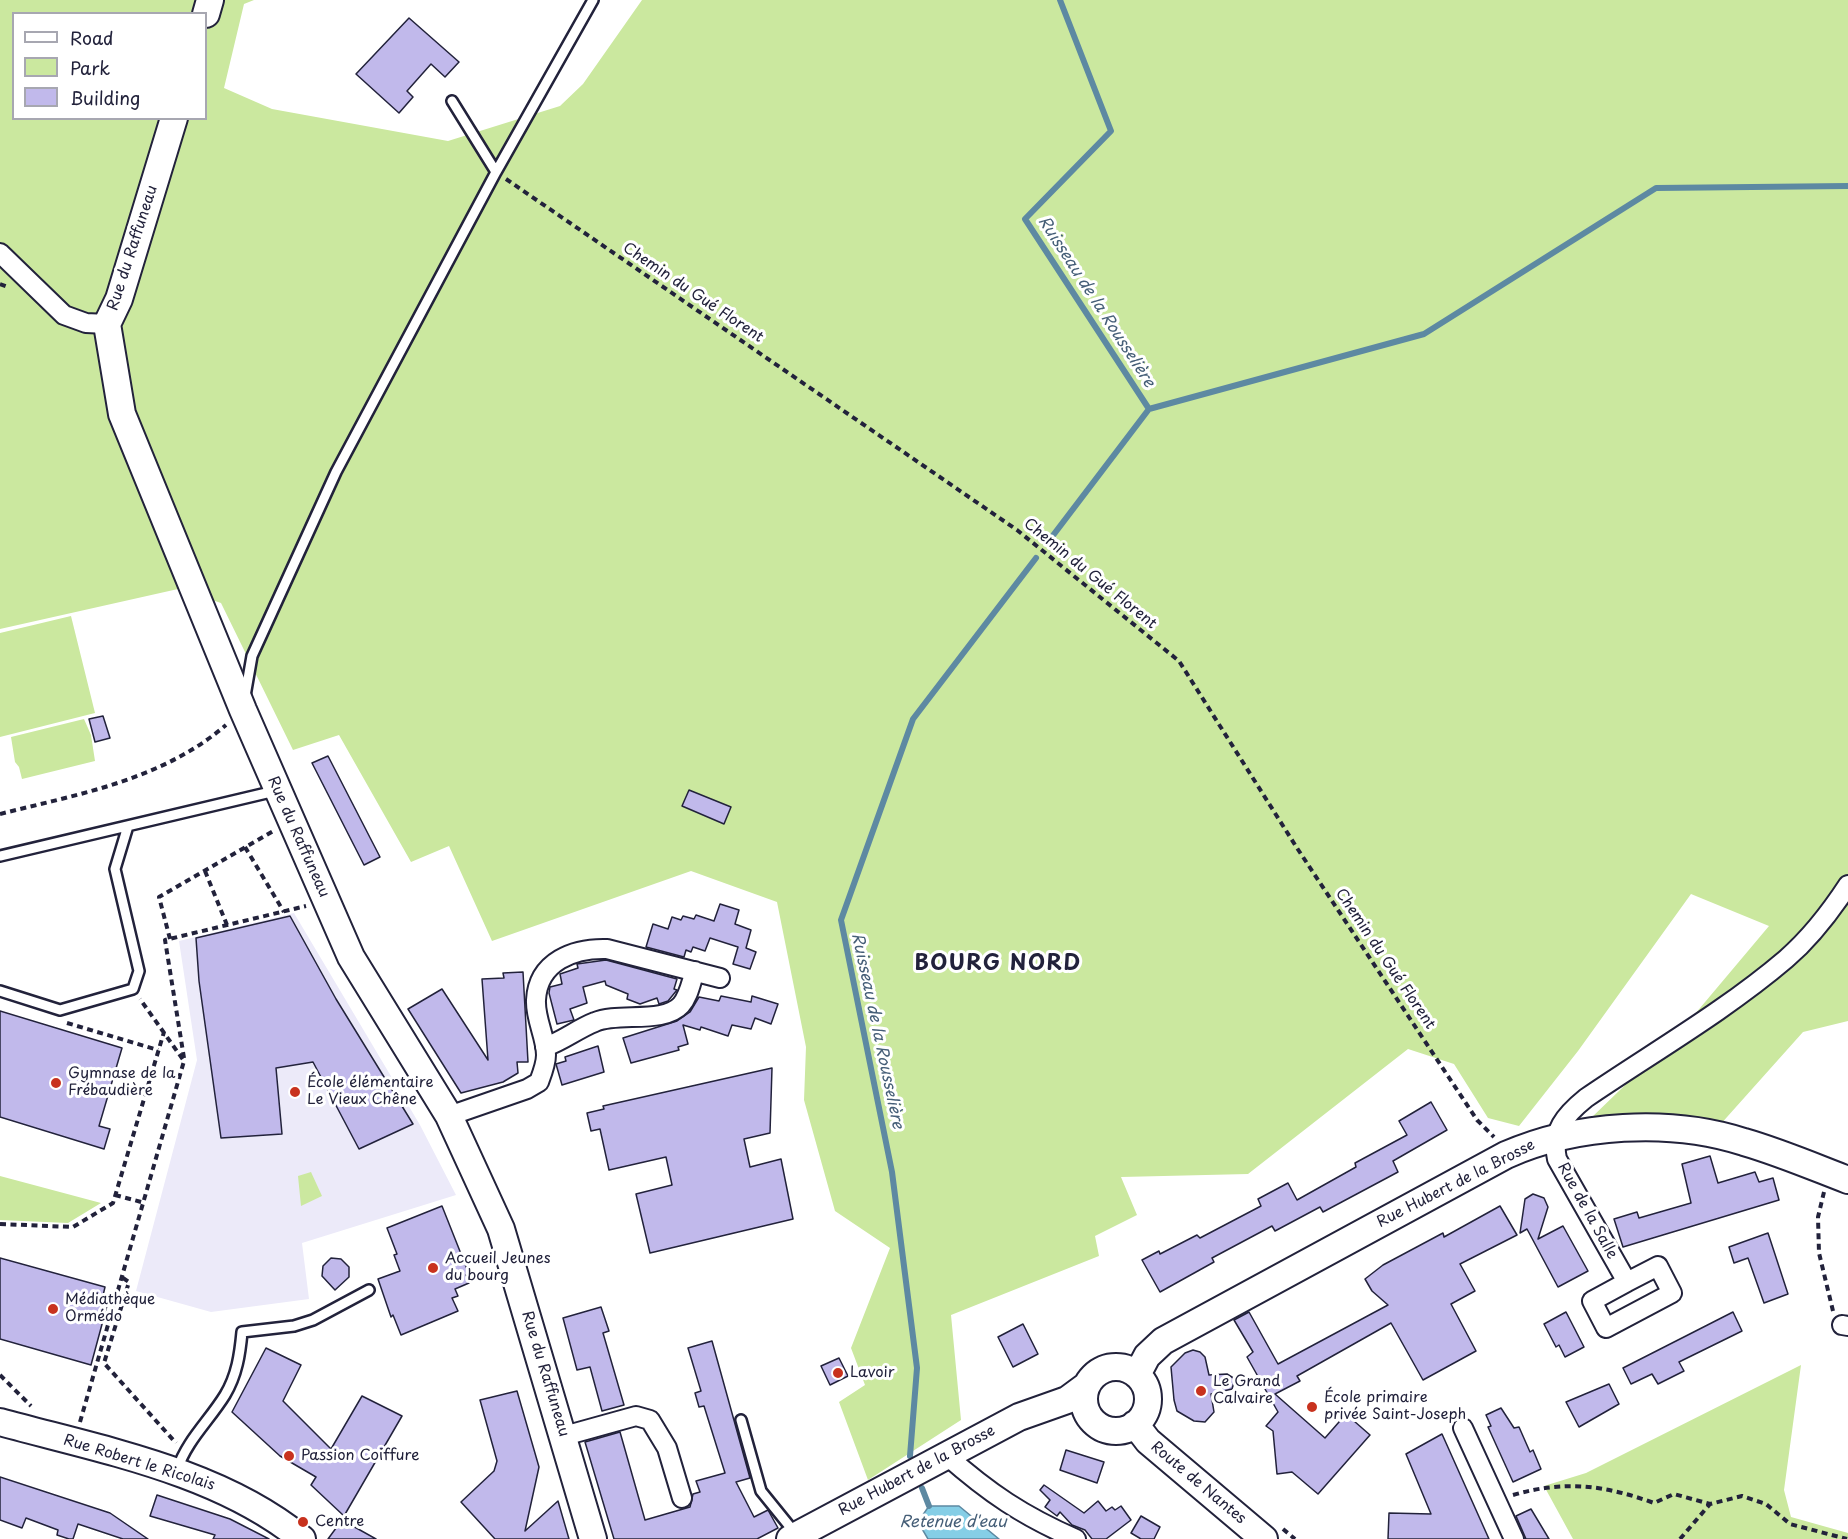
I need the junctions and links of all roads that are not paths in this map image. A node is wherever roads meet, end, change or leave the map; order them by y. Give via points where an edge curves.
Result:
1 (593, 0) edge
2 (452, 101) dead end
3 (173, 120) edge
4 (496, 172) junction
5 (0, 253) edge
6 (107, 324) junction
7 (243, 710) junction
8 (278, 790) junction
9 (128, 826) junction
10 (0, 856) edge
11 (1848, 885) edge
12 (696, 971) junction
13 (720, 978) dead end
14 (0, 991) edge
15 (545, 1047) junction
16 (448, 1116) junction
17 (1556, 1138) junction
18 (1848, 1180) edge
19 (1627, 1282) dead end
20 (369, 1290) dead end
21 (1137, 1375) junction
22 (1086, 1386) junction
23 (1046, 1409) junction
24 (1089, 1416) junction
25 (741, 1420) dead end
26 (0, 1422) edge
27 (1135, 1424) junction
28 (1463, 1428) dead end
29 (564, 1436) junction
30 (938, 1460) junction
31 (179, 1463) junction
32 (682, 1497) dead end
33 (793, 1537) edge
34 (302, 1539) edge
35 (593, 1539) edge
36 (1076, 1539) edge
37 (1264, 1539) edge
38 (1514, 1539) edge

1 - 4 lane
2 - 4 lane
3 - 6 street, Rue du Raffuneau via 119,299
4 - 7 lane via 324,496 252,656
5 - 6 street via 64,315 86,323
6 - 7 street, Rue du Raffuneau via 122,414
7 - 8 street, Rue du Raffuneau
8 - 9 lane
8 - 16 street, Rue du Raffuneau via 351,957
9 - 10 lane
9 - 14 lane via 115,869 139,971 133,989 60,1010
11 - 17 street via 1787,958 1586,1098 1566,1115
12 - 13 street
12 - 15 street via 679,1008 662,1014 596,1021
12 - 15 street via 607,949 590,948 558,958 540,983 536,999
15 - 16 street via 539,1082
16 - 29 street, Rue du Raffuneau via 501,1230
17 - 18 street, Rue Hubert de la Brosse via 1618,1129 1709,1133 1743,1141
17 - 19 street, Rue de la Salle via 1557,1159
17 - 21 street, Rue Hubert de la Brosse via 1506,1155 1162,1341 1147,1356
20 - 31 lane via 313,1320 242,1332 240,1360 225,1394
21 - 22 street via 1115,1366 1093,1376
21 - 27 street via 1148,1394 1147,1406
22 - 23 street, Rue Hubert de la Brosse via 1067,1401
22 - 24 street
23 - 24 street, Rue Hubert de la Brosse
23 - 30 street, Rue Hubert de la Brosse via 1019,1417
24 - 27 street via 1105,1429 1126,1429
25 - 33 lane via 761,1491
26 - 31 street, Rue Robert le Ricolais via 74,1443
27 - 37 street, Route de Nantes via 1148,1441
28 - 38 street
29 - 32 street via 636,1416 650,1420 667,1448
29 - 35 street, Rue du Raffuneau
30 - 33 street, Rue Hubert de la Brosse
30 - 36 street via 1008,1506
31 - 34 street, Rue Robert le Ricolais via 266,1513

